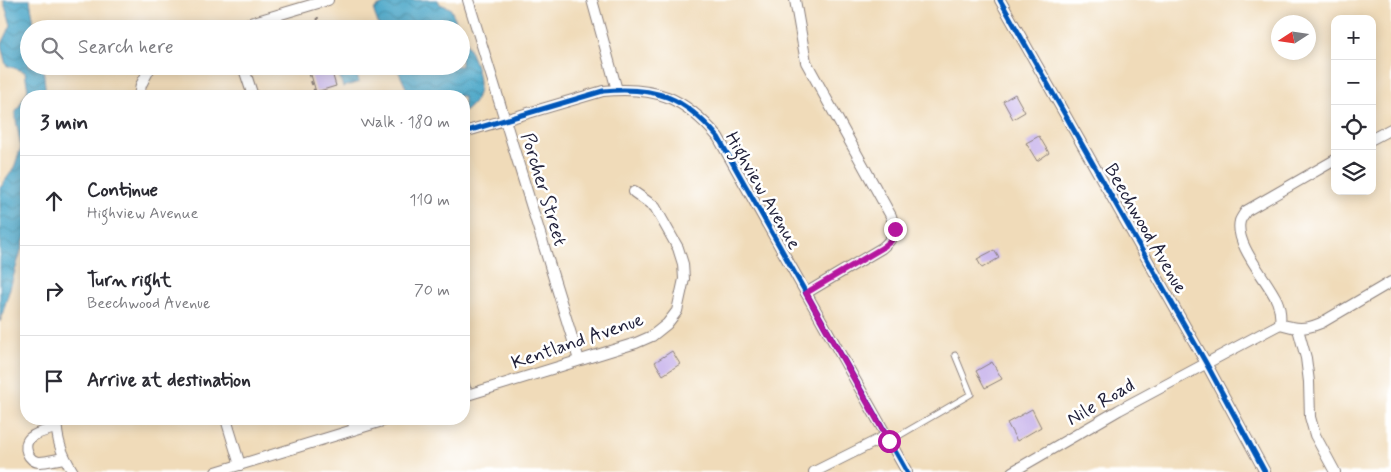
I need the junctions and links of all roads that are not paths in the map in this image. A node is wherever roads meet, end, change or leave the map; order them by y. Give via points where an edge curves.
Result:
1 (328, 0) edge
2 (468, 0) edge
3 (592, 0) edge
4 (795, 0) edge
5 (1000, 0) edge
6 (261, 20) edge
7 (147, 75) edge
8 (246, 75) edge
9 (140, 90) edge
10 (250, 90) edge
11 (618, 90) junction
12 (506, 119) junction
13 (1391, 129) edge
14 (470, 130) edge
15 (1376, 137) edge
16 (1331, 162) edge
17 (634, 192) dead end
18 (1391, 282) edge
19 (806, 293) junction
20 (1280, 324) junction
21 (1298, 329) junction
22 (956, 355) dead end
23 (579, 360) junction
24 (1206, 363) junction
25 (470, 391) edge
26 (52, 425) edge
27 (56, 425) edge
28 (228, 425) edge
29 (354, 425) edge
30 (369, 425) edge
31 (355, 429) junction
32 (888, 439) junction
33 (64, 458) junction
34 (240, 465) junction
35 (73, 472) edge
36 (216, 472) edge
37 (814, 472) edge
38 (907, 472) edge
39 (1012, 472) edge
40 (1265, 472) edge
41 (1335, 472) edge

1 - 6 street
2 - 12 street, Porcher Street
3 - 11 street
4 - 19 street via 806,62 891,216 895,229 891,241 882,248
5 - 24 street, Beechwood Avenue
7 - 9 street
8 - 10 street
11 - 12 street, Highview Avenue via 603,91
11 - 19 street, Highview Avenue via 653,92 687,107 702,118 718,137
12 - 14 street, Highview Avenue
12 - 23 street, Porcher Street
13 - 15 street
16 - 20 street via 1246,211 1241,220 1241,236 1277,301
17 - 23 street, Kentland Avenue via 655,207 678,248 684,279 677,310 652,336
18 - 21 street via 1321,323
19 - 32 street, Highview Avenue
20 - 21 street
20 - 24 street, Nile Road
21 - 41 street via 1306,358 1310,417 1315,435
22 - 32 lane via 971,394
23 - 25 street, Kentland Avenue
24 - 39 street, Nile Road
24 - 40 street, Beechwood Avenue
26 - 33 street via 28,440 28,456 41,462
27 - 33 street
28 - 34 street
29 - 31 street
30 - 31 street
31 - 34 street
32 - 37 street
32 - 38 street, Highview Avenue
33 - 35 street
34 - 36 street

